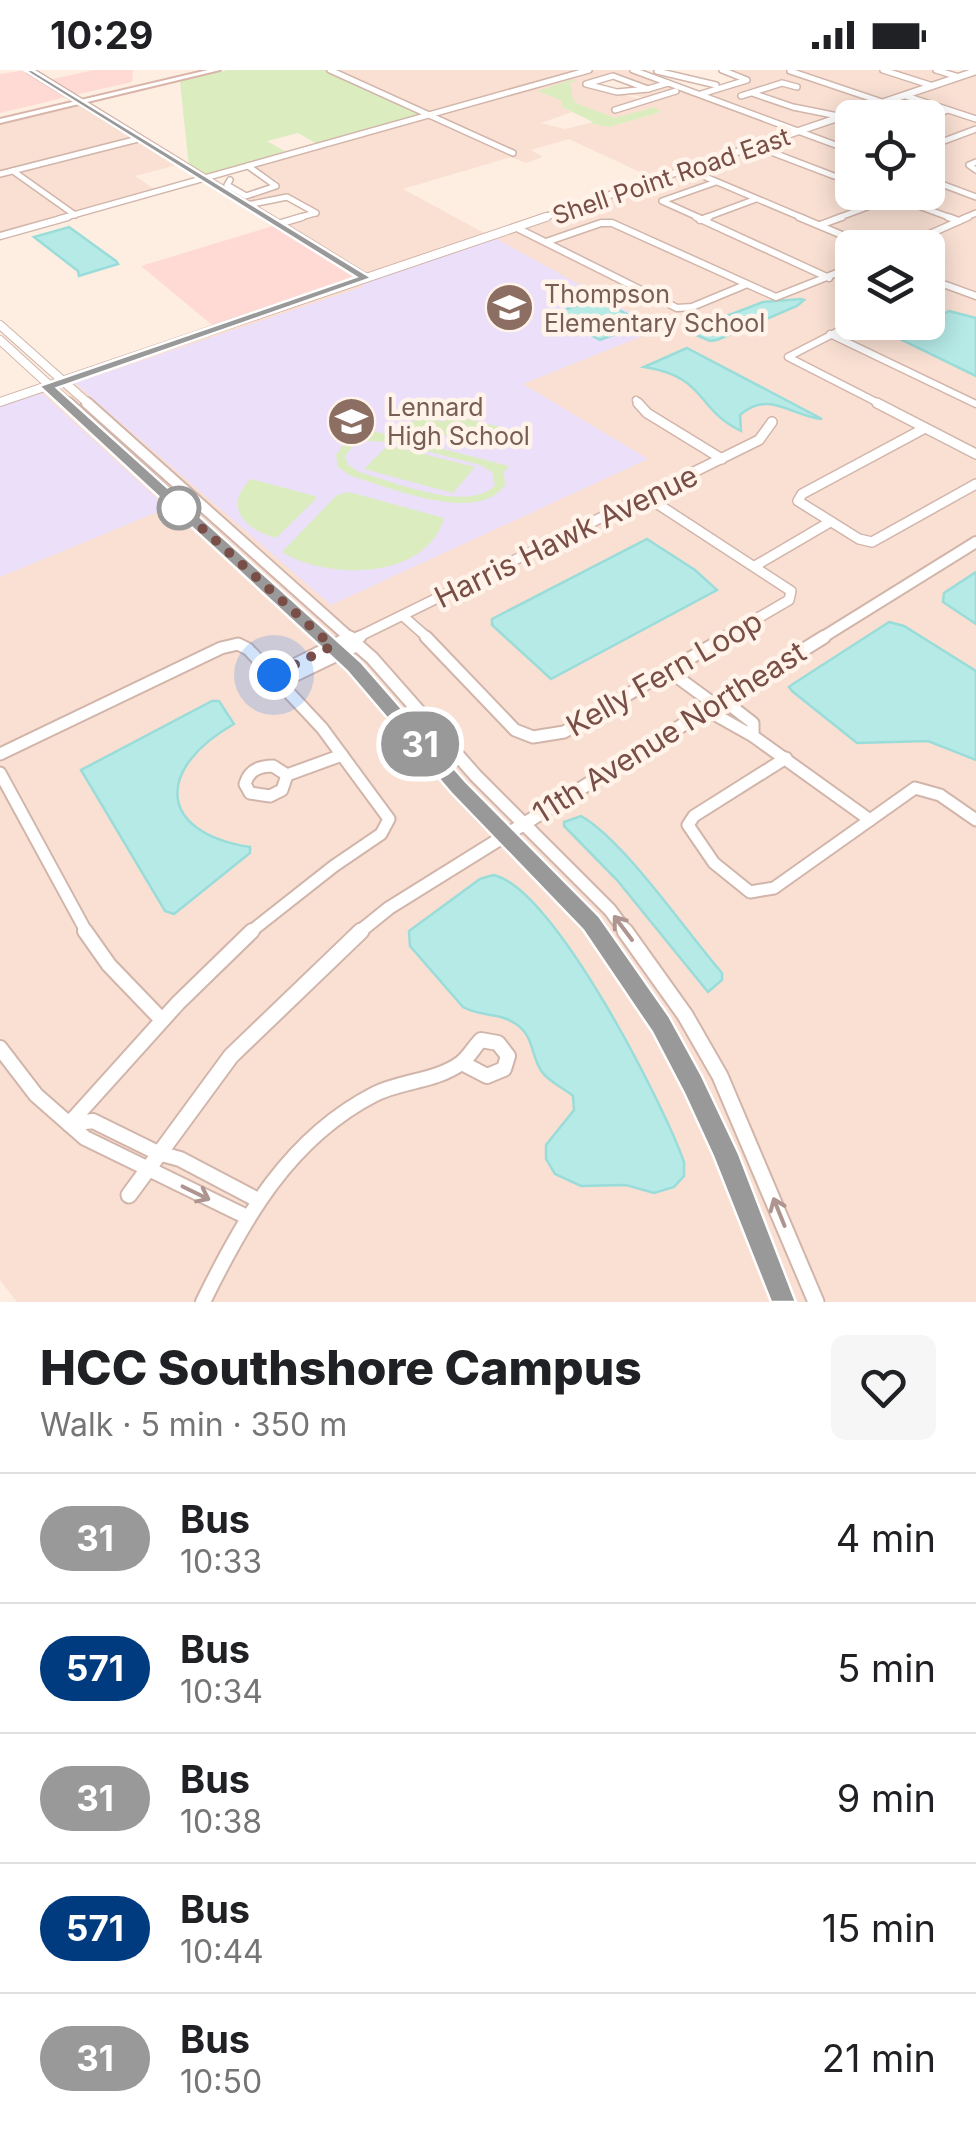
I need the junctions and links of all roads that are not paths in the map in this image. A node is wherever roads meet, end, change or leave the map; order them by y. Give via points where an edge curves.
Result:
1 (29, 70) edge
2 (196, 70) edge
3 (216, 70) edge
4 (330, 70) edge
5 (588, 70) edge
6 (633, 70) edge
7 (659, 70) edge
8 (722, 70) edge
9 (883, 70) edge
10 (936, 70) edge
11 (790, 71) edge
12 (976, 72) edge
13 (646, 74) junction
14 (959, 77) junction
15 (668, 83) junction
16 (716, 84) dead end
17 (933, 86) junction
18 (797, 87) dead end
19 (650, 89) junction
20 (676, 91) dead end
21 (752, 93) junction
22 (629, 94) junction
23 (700, 94) junction
24 (741, 96) dead end
25 (906, 96) junction
26 (646, 100) junction
27 (876, 100) edge
28 (894, 100) edge
29 (75, 101) junction
30 (615, 110) dead end
31 (949, 110) junction
32 (945, 111) edge
33 (835, 114) edge
34 (430, 115) junction
35 (0, 118) edge
36 (976, 119) edge
37 (835, 120) edge
38 (976, 129) edge
39 (801, 132) junction
40 (138, 139) junction
41 (945, 141) edge
42 (835, 145) edge
43 (758, 146) junction
44 (512, 153) dead end
45 (976, 162) edge
46 (248, 166) junction
47 (13, 170) junction
48 (688, 170) junction
49 (976, 170) edge
50 (0, 174) edge
51 (835, 176) edge
52 (204, 179) junction
53 (716, 182) junction
54 (225, 185) junction
55 (945, 186) edge
56 (976, 198) edge
57 (757, 199) junction
58 (247, 205) junction
59 (275, 214) dead end
60 (976, 214) edge
61 (75, 215) junction
62 (700, 220) junction
63 (288, 221) junction
64 (960, 221) junction
65 (278, 224) junction
66 (820, 225) junction
67 (519, 228) junction
68 (939, 230) edge
69 (835, 232) edge
70 (0, 236) edge
71 (546, 242) junction
72 (835, 275) edge
73 (366, 278) junction
74 (829, 278) junction
75 (745, 285) junction
76 (945, 285) edge
77 (976, 296) edge
78 (0, 325) edge
79 (835, 332) edge
80 (830, 334) junction
81 (0, 340) edge
82 (61, 382) junction
83 (47, 386) junction
84 (636, 400) dead end
85 (0, 402) edge
86 (976, 404) edge
87 (772, 422) dead end
88 (925, 428) junction
89 (976, 454) edge
90 (722, 459) junction
91 (976, 484) edge
92 (648, 497) junction
93 (830, 522) junction
94 (976, 542) edge
95 (755, 566) junction
96 (404, 616) junction
97 (354, 641) junction
98 (337, 650) junction
99 (669, 671) junction
100 (278, 678) junction
101 (714, 704) junction
102 (753, 736) junction
103 (0, 754) edge
104 (342, 755) junction
105 (786, 758) junction
106 (0, 773) edge
107 (287, 775) dead end
108 (870, 820) junction
109 (976, 820) edge
110 (523, 822) junction
111 (506, 833) junction
112 (160, 1018) junction
113 (0, 1048) edge
114 (462, 1063) dead end
115 (69, 1124) junction
116 (158, 1153) junction
117 (147, 1169) junction
118 (129, 1195) dead end
119 (256, 1198) junction
120 (245, 1216) junction
121 (203, 1302) edge
122 (782, 1302) edge
123 (816, 1302) edge

1 - 29 street
2 - 29 main road
3 - 29 main road
4 - 34 street
5 - 34 street
6 - 13 street
7 - 13 street
7 - 16 street
8 - 23 street via 747,80
9 - 17 street
10 - 14 street
11 - 27 street
12 - 14 street, Shell Point Road East
13 - 15 street
14 - 17 street, Shell Point Road East
15 - 19 street
15 - 23 street
17 - 25 street, Shell Point Road East
18 - 21 street via 782,83
19 - 22 street
19 - 22 street via 613,76 586,84
20 - 26 street
21 - 24 street
21 - 33 street
22 - 26 street
23 - 39 street
25 - 28 street, Shell Point Road East
25 - 31 street
26 - 30 street
29 - 35 main road
29 - 40 street
31 - 32 street
31 - 36 street
34 - 44 street
34 - 46 street
37 - 39 street, Shell Point Road East
38 - 41 street
39 - 42 street
39 - 43 street, Shell Point Road East
40 - 47 street
40 - 52 street
43 - 48 street, Shell Point Road East
43 - 51 street
45 - 49 street via 970,165
46 - 52 street
46 - 54 street via 276,186 246,196
47 - 50 street
47 - 61 street
48 - 53 street
48 - 67 street, Shell Point Road East
52 - 54 street
52 - 61 street
53 - 57 street
53 - 62 street via 662,201
54 - 58 street
55 - 56 street
57 - 62 street
57 - 66 street
58 - 63 street via 287,197 316,213
58 - 65 street
59 - 63 street
60 - 64 street
61 - 70 street
62 - 74 street
63 - 65 street
64 - 66 street via 894,197
64 - 68 street
65 - 73 street
66 - 69 street
67 - 71 street
67 - 73 street, Shell Point Road East
71 - 75 street via 612,223
71 - 75 street via 677,308
72 - 74 street
73 - 82 street, Shell Point Road East
74 - 75 street via 782,297
76 - 77 street
78 - 82 street
79 - 80 street
80 - 86 street
80 - 88 street via 788,357
81 - 83 street
82 - 83 street, Shell Point Road East
82 - 97 street
83 - 85 street, Shell Point Road East
83 - 98 street
84 - 90 street via 647,414
87 - 90 street, Harris Hawk Avenue via 759,440
88 - 89 street
88 - 93 street via 798,497
90 - 92 street, Harris Hawk Avenue
91 - 93 street via 880,540 859,540
92 - 95 street, Kelly Fern Loop
92 - 96 street, Harris Hawk Avenue
93 - 95 street
94 - 101 street, 11th Avenue Northeast
95 - 99 street, Kelly Fern Loop via 792,591 790,600
96 - 97 street, Harris Hawk Avenue
96 - 99 street, Kelly Fern Loop via 507,724 534,737 564,732
97 - 98 street, Harris Hawk Avenue
97 - 110 street
98 - 100 street, Harris Hawk Avenue
98 - 111 street
99 - 101 street
100 - 103 street via 248,649 230,645
100 - 104 street
101 - 102 street
101 - 102 street via 753,723
101 - 110 street, 11th Avenue Northeast
102 - 105 street
104 - 107 street
104 - 112 street via 386,812 387,826 270,913
105 - 108 street
105 - 108 street via 688,826 738,886 756,893 774,888
106 - 112 street via 94,946
108 - 109 street via 915,788 940,795
110 - 111 street, 11th Avenue Northeast
123 -> 110 street via 727,1092 685,1015 610,910
111 - 116 street, 11th Avenue Northeast via 388,908 336,951 231,1056
111 - 122 street via 591,923 660,1024 726,1154
112 - 115 street
113 - 115 street
114 - 119 street via 377,1092 346,1110 289,1158
115 - 116 street via 93,1121
115 - 117 street
116 - 117 street, 11th Avenue Northeast
116 - 119 street
117 - 118 street, 11th Avenue Northeast
117 -> 120 street
119 - 120 street
120 - 121 street

